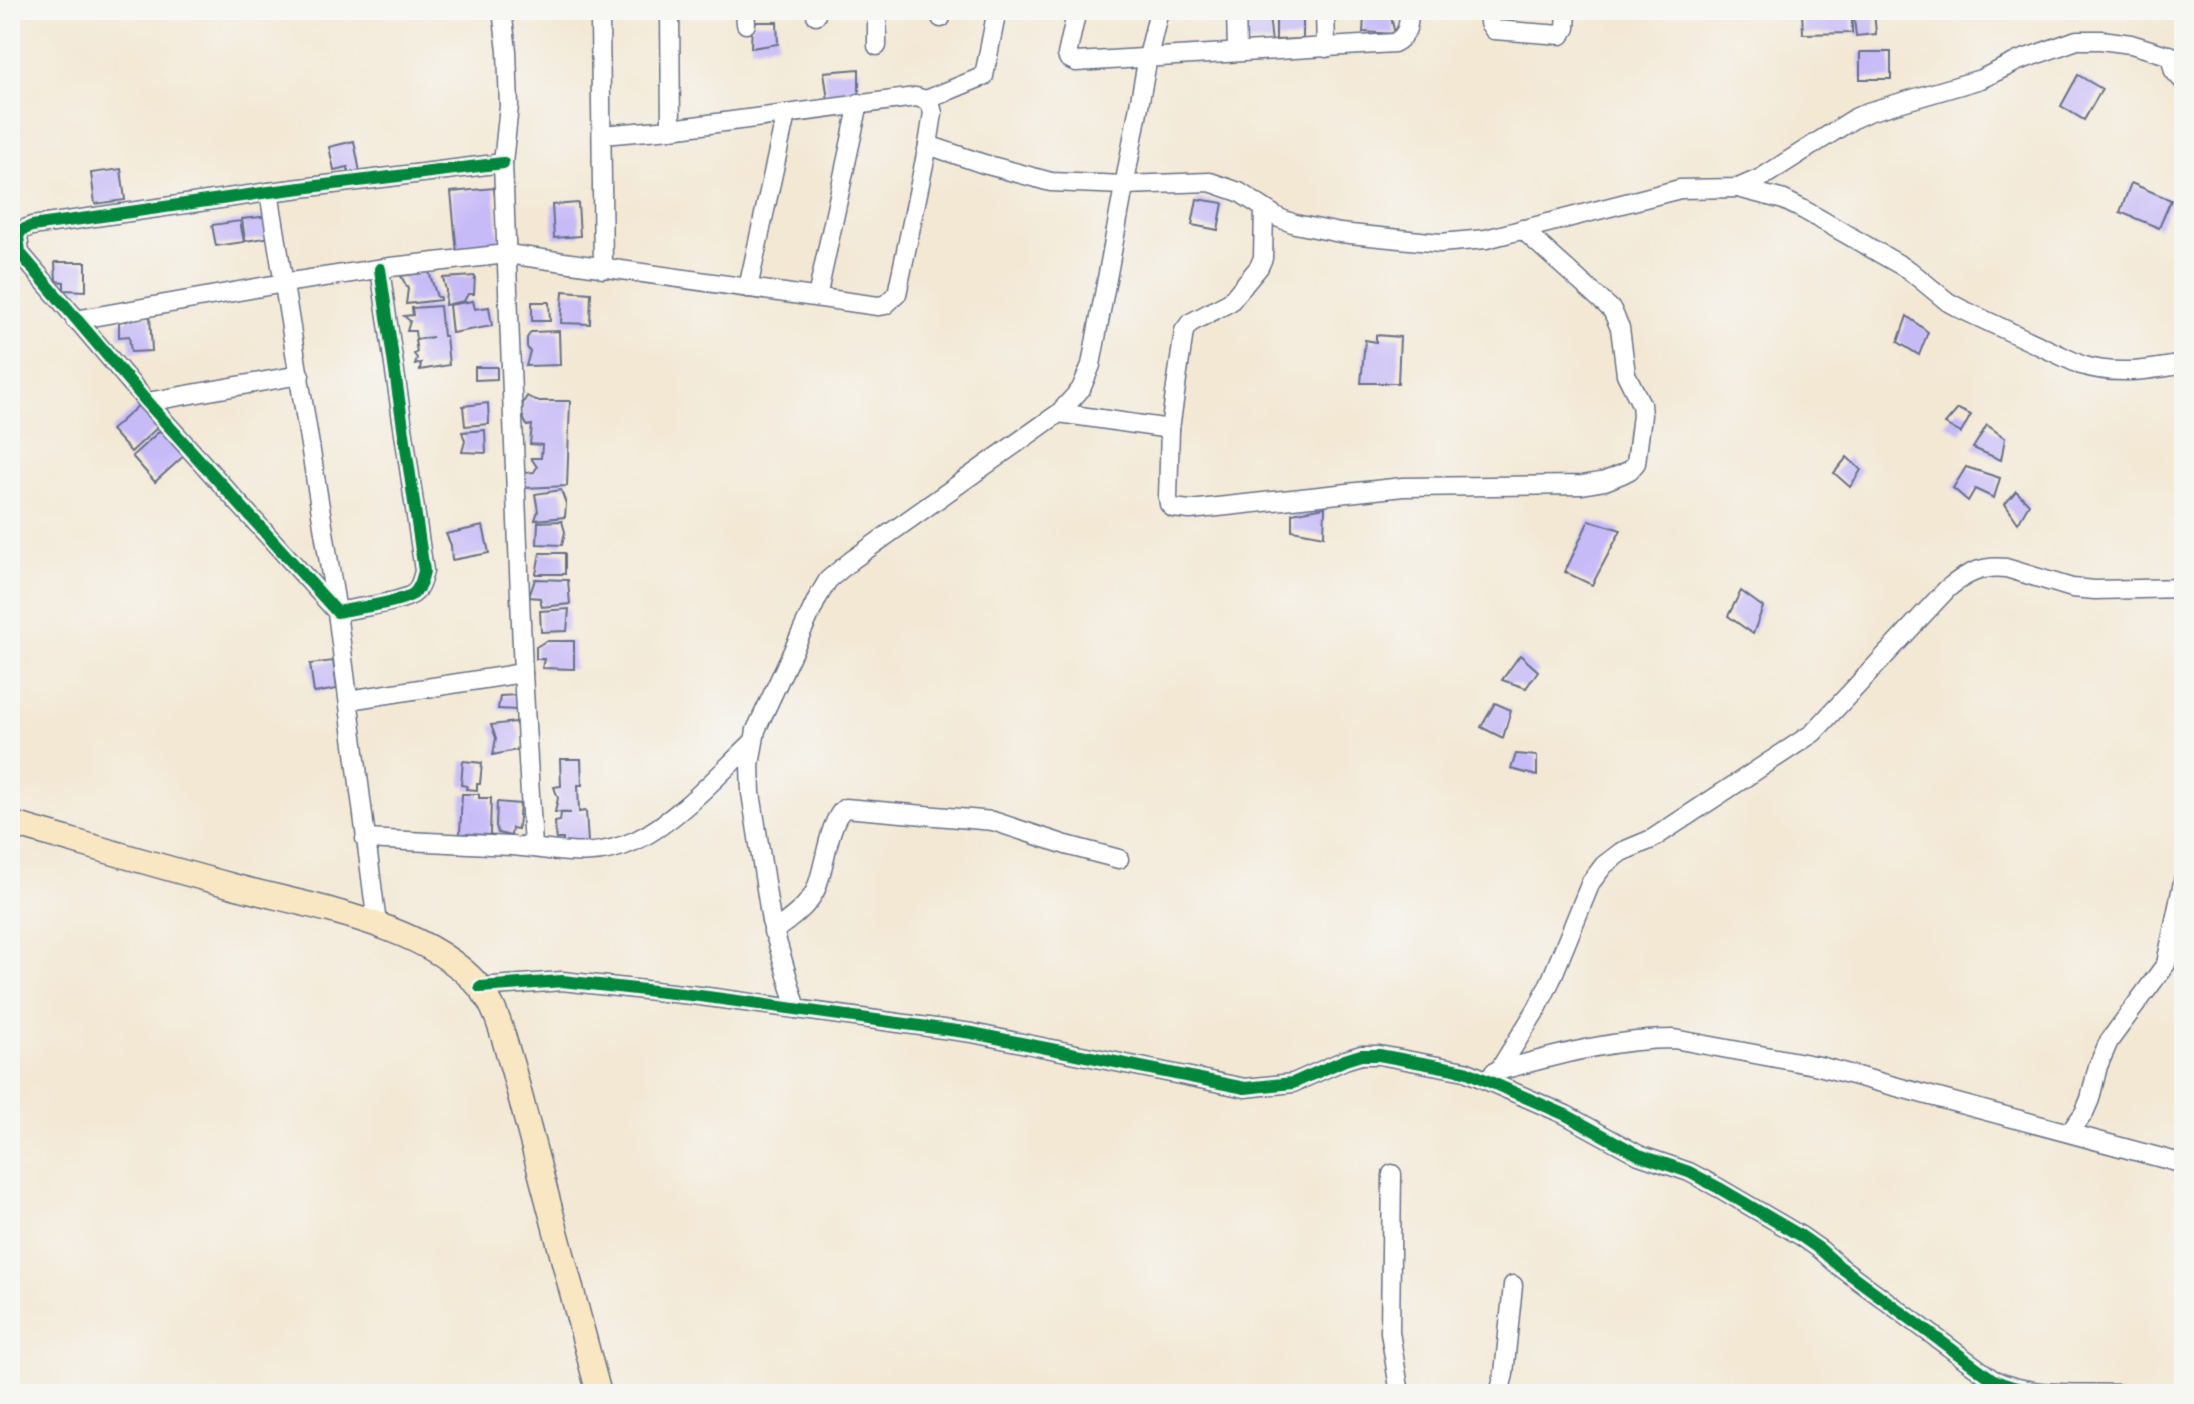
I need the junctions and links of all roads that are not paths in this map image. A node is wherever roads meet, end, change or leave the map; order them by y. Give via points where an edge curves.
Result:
1 (502, 10) edge
2 (602, 10) edge
3 (670, 10) edge
4 (877, 10) edge
5 (997, 10) edge
6 (1077, 10) edge
7 (1159, 10) edge
8 (1236, 10) edge
9 (1325, 10) edge
10 (1409, 10) edge
11 (1489, 10) edge
12 (1567, 10) edge
13 (877, 46) dead end
14 (1326, 48) junction
15 (1237, 51) junction
16 (2177, 55) edge
17 (1148, 57) junction
18 (2184, 82) edge
19 (926, 100) junction
20 (859, 103) junction
21 (786, 114) junction
22 (671, 129) junction
23 (602, 135) junction
24 (928, 145) junction
25 (503, 163) junction
26 (1125, 185) junction
27 (1738, 188) junction
28 (269, 192) junction
29 (1264, 209) junction
30 (1522, 229) junction
31 (507, 254) junction
32 (380, 269) junction
33 (603, 269) junction
34 (284, 283) junction
35 (748, 288) junction
36 (817, 297) junction
37 (75, 320) junction
38 (2184, 364) edge
39 (300, 375) junction
40 (147, 402) junction
41 (1059, 413) junction
42 (1170, 429) junction
43 (2184, 588) edge
44 (337, 612) junction
45 (523, 673) junction
46 (349, 700) junction
47 (753, 742) junction
48 (10, 823) edge
49 (365, 839) junction
50 (533, 847) junction
51 (1119, 859) dead end
52 (2184, 877) edge
53 (377, 924) junction
54 (773, 932) junction
55 (480, 987) junction
56 (797, 1009) junction
57 (1499, 1070) junction
58 (1478, 1076) junction
59 (2070, 1132) junction
60 (2184, 1164) edge
61 (1392, 1174) dead end
62 (1513, 1285) dead end
63 (599, 1394) edge
64 (1400, 1394) edge
65 (1499, 1394) edge
66 (2120, 1394) edge

1 - 25 street via 509,106
2 - 23 street
3 - 22 street
4 - 13 street
5 - 19 street via 984,76
6 - 17 street via 1067,55 1071,60
7 - 17 street
8 - 15 street
9 - 14 street
10 - 14 street via 1408,27 1397,42
11 - 12 street via 1494,30 1561,35
14 - 15 street
15 - 17 street
16 - 18 street via 2174,71
16 - 27 street via 2131,44 2077,40 1981,79 1868,112
17 - 26 street
19 - 20 street
19 - 24 street via 933,113
20 - 21 street
20 - 36 street
21 - 22 street
21 - 35 street
22 - 23 street
23 - 33 street
24 - 26 street via 1051,182
24 - 36 street via 897,294 878,306
25 - 28 street
25 - 31 street
26 - 29 street via 1210,182 1239,192
26 - 41 street via 1091,365 1081,389
27 - 30 street via 1680,189
27 - 38 street via 1804,210 1909,270 1948,302 2081,365 2119,372
28 - 34 street
28 - 37 street via 22,230 20,253
29 - 30 street via 1295,224 1427,242 1486,239
29 - 42 street via 1259,267 1230,302 1184,331
30 - 42 street via 1617,318 1626,374 1642,415 1639,454 1630,470 1595,484 1403,487 1183,510 1169,504
31 - 32 street
31 - 33 street
31 - 45 street
32 - 34 street
32 - 44 street via 424,571 413,593
33 - 35 street
34 - 37 street
34 - 39 street
35 - 36 street
37 - 40 street
39 - 40 street
39 - 44 street
40 - 44 street
41 - 42 street
41 - 47 street via 828,580
43 - 57 street via 2072,588 1995,567 1959,579 1813,733 1604,865 1591,882 1545,994
44 - 46 street
45 - 46 street
45 - 50 street
46 - 49 street
47 - 50 street via 669,820 636,841 568,854
47 - 54 street via 751,793
48 - 53 street
49 - 50 street
49 - 53 street
51 - 54 street via 993,821 845,808 836,818 813,894
52 - 59 street via 2166,964 2109,1041 2090,1099
53 - 55 street via 436,951
54 - 56 street
55 - 56 street via 575,981
55 - 63 street via 513,1069
56 - 58 street via 972,1033 1245,1088 1293,1083 1361,1055
57 - 58 street
57 - 59 street via 1606,1044 1674,1039 1819,1066
58 - 66 street via 1639,1155 1703,1179 1801,1236 1992,1379 2029,1391
59 - 60 street
61 - 64 street via 1390,1332
62 - 65 street

